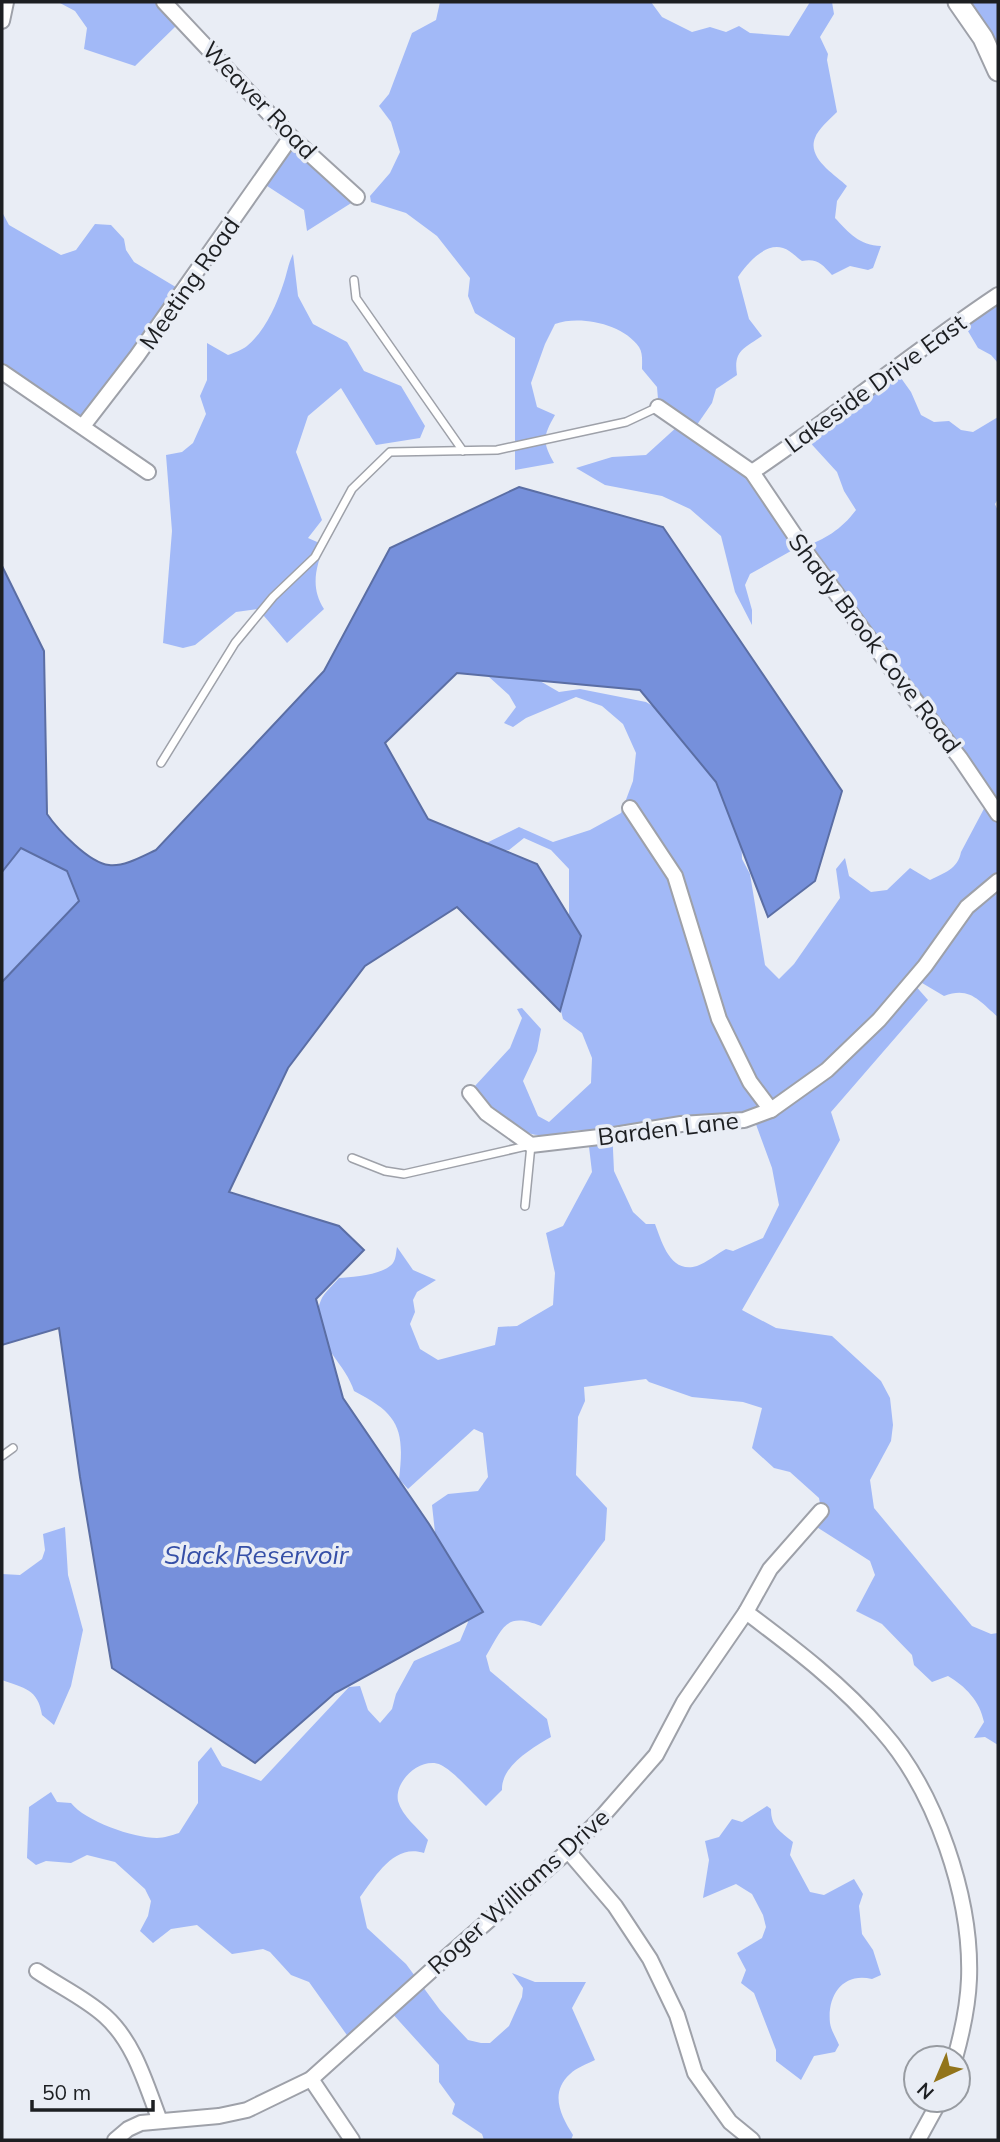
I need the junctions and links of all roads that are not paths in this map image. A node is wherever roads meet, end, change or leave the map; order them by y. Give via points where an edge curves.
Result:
1 (6, 2) edge
2 (164, 2) edge
3 (958, 2) edge
4 (2, 21) edge
5 (998, 71) edge
6 (292, 137) junction
7 (357, 197) dead end
8 (354, 280) dead end
9 (998, 295) edge
10 (2, 372) edge
11 (657, 407) joint
12 (83, 426) junction
13 (464, 451) junction
14 (149, 472) dead end
15 (752, 472) junction
16 (161, 763) dead end
17 (629, 808) dead end
18 (998, 814) edge
19 (998, 881) edge
20 (470, 1093) dead end
21 (771, 1110) junction
22 (531, 1145) junction
23 (352, 1158) dead end
24 (525, 1206) dead end
25 (13, 1448) dead end
26 (2, 1456) edge
27 (821, 1511) dead end
28 (746, 1612) junction
29 (568, 1851) junction
30 (37, 1971) dead end
31 (959, 2044) edge
32 (312, 2079) junction
33 (932, 2114) edge
34 (160, 2122) junction
35 (115, 2140) edge
36 (352, 2140) edge
37 (752, 2140) edge
38 (918, 2140) edge

1 - 4 street
2 - 6 street, Weaver Road
3 - 5 street via 983,37
6 - 7 street, Weaver Road
6 - 12 street, Meeting Road
8 - 13 lane via 356,298
9 - 15 street, Lakeside Drive East
10 - 12 street
11 - 13 lane via 613,425 497,450
11 - 15 street
12 - 14 street
13 - 16 lane via 390,452 352,489 316,557 273,597 235,643
15 - 18 street, Shady Brook Cove Road
17 - 21 street via 675,876 719,1019 750,1082
19 - 21 street, Barden Lane via 967,907 879,1020 827,1070
20 - 22 street via 486,1113
21 - 22 street, Barden Lane via 744,1120
22 - 23 lane via 404,1174
22 - 24 lane
25 - 26 lane
27 - 28 street, Roger Williams Drive via 770,1569
28 - 29 street, Roger Williams Drive via 684,1702 656,1755
28 - 31 street via 844,1691 884,1732 935,1818 954,1873 965,1926 969,1979
29 - 32 street, Roger Williams Drive
29 - 37 street via 615,1906 650,1959 677,2015 695,2073 730,2122
30 - 34 street via 103,2015 120,2032
32 - 34 street, Roger Williams Drive via 247,2110
32 - 36 street
33 - 38 street
34 - 35 street, Roger Williams Drive via 134,2125

